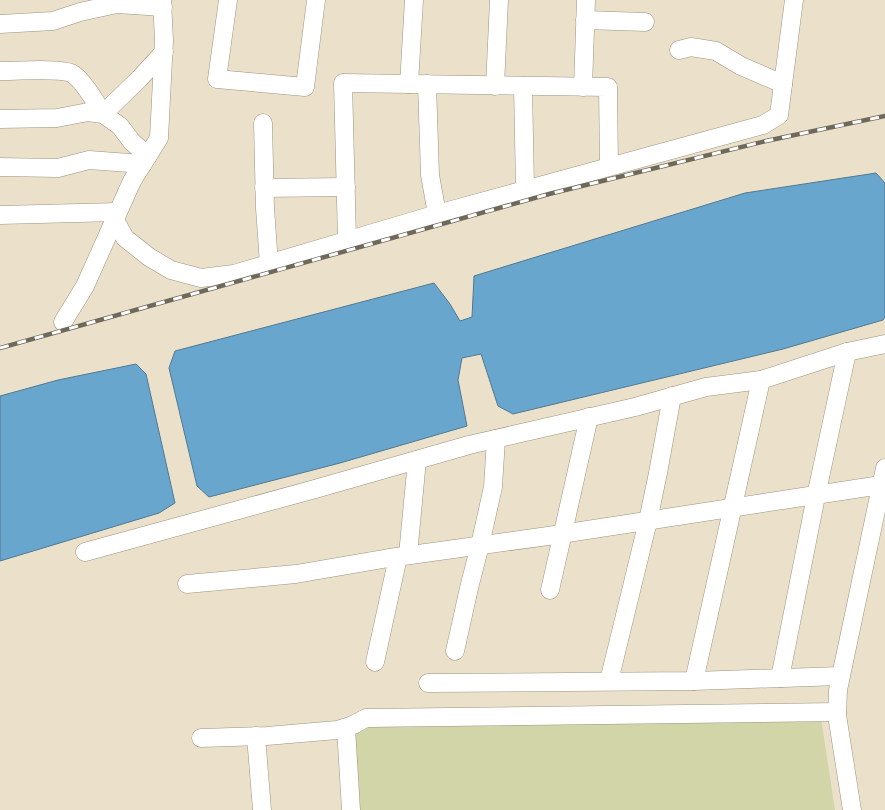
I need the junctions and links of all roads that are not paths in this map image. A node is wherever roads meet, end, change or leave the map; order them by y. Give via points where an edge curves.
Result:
1 (228, 0) edge
2 (316, 0) edge
3 (414, 0) edge
4 (499, 0) edge
5 (586, 0) edge
6 (794, 0) edge
7 (162, 3) edge
8 (76, 6) edge
9 (585, 20) junction
10 (645, 22) dead end
11 (0, 24) edge
12 (679, 50) dead end
13 (164, 52) junction
14 (0, 71) edge
15 (418, 84) junction
16 (783, 84) junction
17 (495, 86) junction
18 (523, 86) junction
19 (583, 87) junction
20 (103, 114) junction
21 (0, 119) edge
22 (263, 123) dead end
23 (146, 160) junction
24 (608, 166) junction
25 (0, 167) edge
26 (346, 187) junction
27 (264, 188) junction
28 (525, 189) junction
29 (437, 214) junction
30 (0, 215) edge
31 (116, 216) junction
32 (347, 240) junction
33 (269, 264) junction
34 (63, 322) dead end
35 (885, 344) edge
36 (847, 352) junction
37 (762, 380) junction
38 (672, 396) junction
39 (589, 417) junction
40 (496, 439) junction
41 (418, 460) junction
42 (883, 477) edge
43 (816, 496) junction
44 (733, 509) junction
45 (648, 521) junction
46 (878, 529) edge
47 (564, 534) junction
48 (480, 545) junction
49 (85, 552) dead end
50 (403, 556) junction
51 (186, 584) dead end
52 (550, 590) dead end
53 (455, 651) dead end
54 (374, 662) dead end
55 (840, 676) junction
56 (780, 678) junction
57 (694, 681) junction
58 (608, 682) junction
59 (428, 683) dead end
60 (837, 712) junction
61 (346, 728) junction
62 (256, 736) junction
63 (201, 738) dead end
64 (262, 810) edge
65 (351, 810) edge
66 (852, 810) edge

1 - 2 street via 217,79 306,87
3 - 15 street
4 - 17 street
5 - 9 street
6 - 16 street
7 - 8 street
7 - 13 street
8 - 11 street via 53,21
9 - 10 street
9 - 19 street
12 - 16 street via 691,47 716,51 741,66
13 - 20 street
13 - 23 street via 159,138
14 - 20 street via 55,70 71,73 86,87
15 - 17 street
15 - 26 street via 343,83
15 - 29 street
16 - 24 street via 779,115 763,125
17 - 18 street
18 - 19 street
18 - 28 street
19 - 24 street via 608,87
20 - 21 street via 88,112 56,118
20 - 23 street via 120,126
22 - 27 street
23 - 25 street via 89,160 58,168
23 - 31 street via 132,181
24 - 28 street
26 - 27 street
26 - 32 street
27 - 33 street
28 - 29 street
29 - 32 street
30 - 31 street
31 - 33 street via 125,238 171,270 201,278 234,274
31 - 34 street via 85,286
32 - 33 street
35 - 36 street
36 - 37 street
36 - 43 street
37 - 38 street via 706,387
37 - 44 street
38 - 39 street
38 - 45 street
39 - 40 street
39 - 47 street
40 - 41 street
40 - 48 street via 492,487
41 - 49 street
41 - 50 street
42 - 43 street
42 - 46 street
43 - 44 street
43 - 56 street
44 - 45 street
44 - 57 street
45 - 47 street
45 - 58 street
46 - 55 street
47 - 48 street
47 - 52 street
48 - 50 street
48 - 53 street
50 - 51 street via 296,574
50 - 54 street
55 - 56 street
55 - 60 street
56 - 57 street
57 - 58 street
58 - 59 street
60 - 61 street via 366,718
60 - 66 street
61 - 62 street
61 - 65 street
62 - 63 street
62 - 64 street

